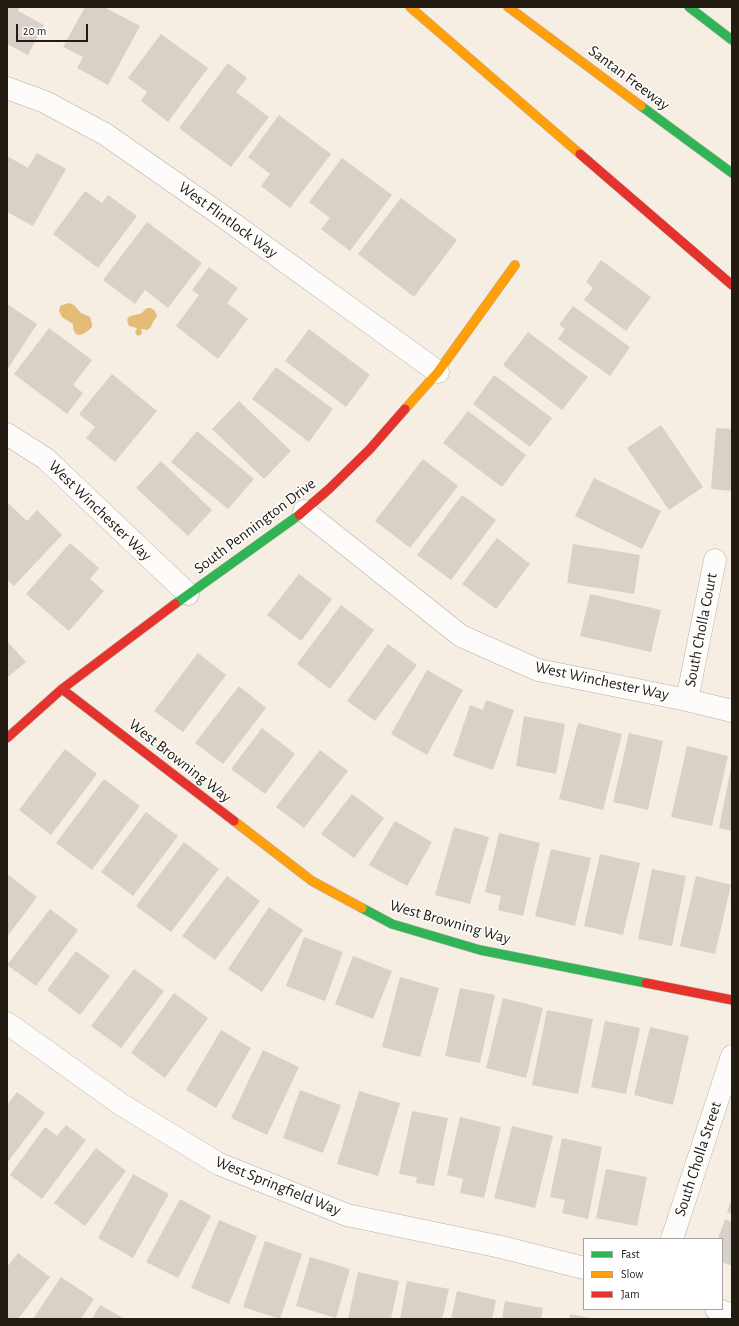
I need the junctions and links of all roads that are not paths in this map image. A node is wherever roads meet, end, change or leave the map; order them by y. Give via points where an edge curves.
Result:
1 (410, 7) edge
2 (508, 7) edge
3 (689, 7) edge
4 (732, 40) edge
5 (7, 88) edge
6 (732, 173) edge
7 (515, 265) dead end
8 (732, 285) edge
9 (438, 372) junction
10 (7, 434) edge
11 (304, 511) junction
12 (715, 560) dead end
13 (188, 594) junction
14 (62, 689) junction
15 (687, 700) junction
16 (732, 711) edge
17 (7, 738) edge
18 (732, 1000) edge
19 (7, 1023) edge
20 (732, 1056) edge
21 (672, 1238) edge
22 (583, 1268) edge
23 (719, 1310) edge
24 (732, 1315) edge

1 - 8 main road
2 - 6 main road, Santan Freeway
3 - 4 main road
5 - 9 street, West Flintlock Way via 45,102 105,134
7 - 9 main road, South Pennington Drive
9 - 11 main road, South Pennington Drive via 370,449
10 - 13 street, West Winchester Way via 46,459
11 - 13 main road, South Pennington Drive
11 - 15 street, West Winchester Way via 461,636 538,670
12 - 15 street, South Cholla Court
13 - 14 main road, South Pennington Drive
14 - 17 main road, South Pennington Drive
14 - 18 main road, West Browning Way via 312,881 392,924 480,950
15 - 16 street, West Winchester Way
19 - 22 street, West Springfield Way via 122,1105 219,1164 347,1215 501,1247
20 - 21 street, South Cholla Street
23 - 24 street

